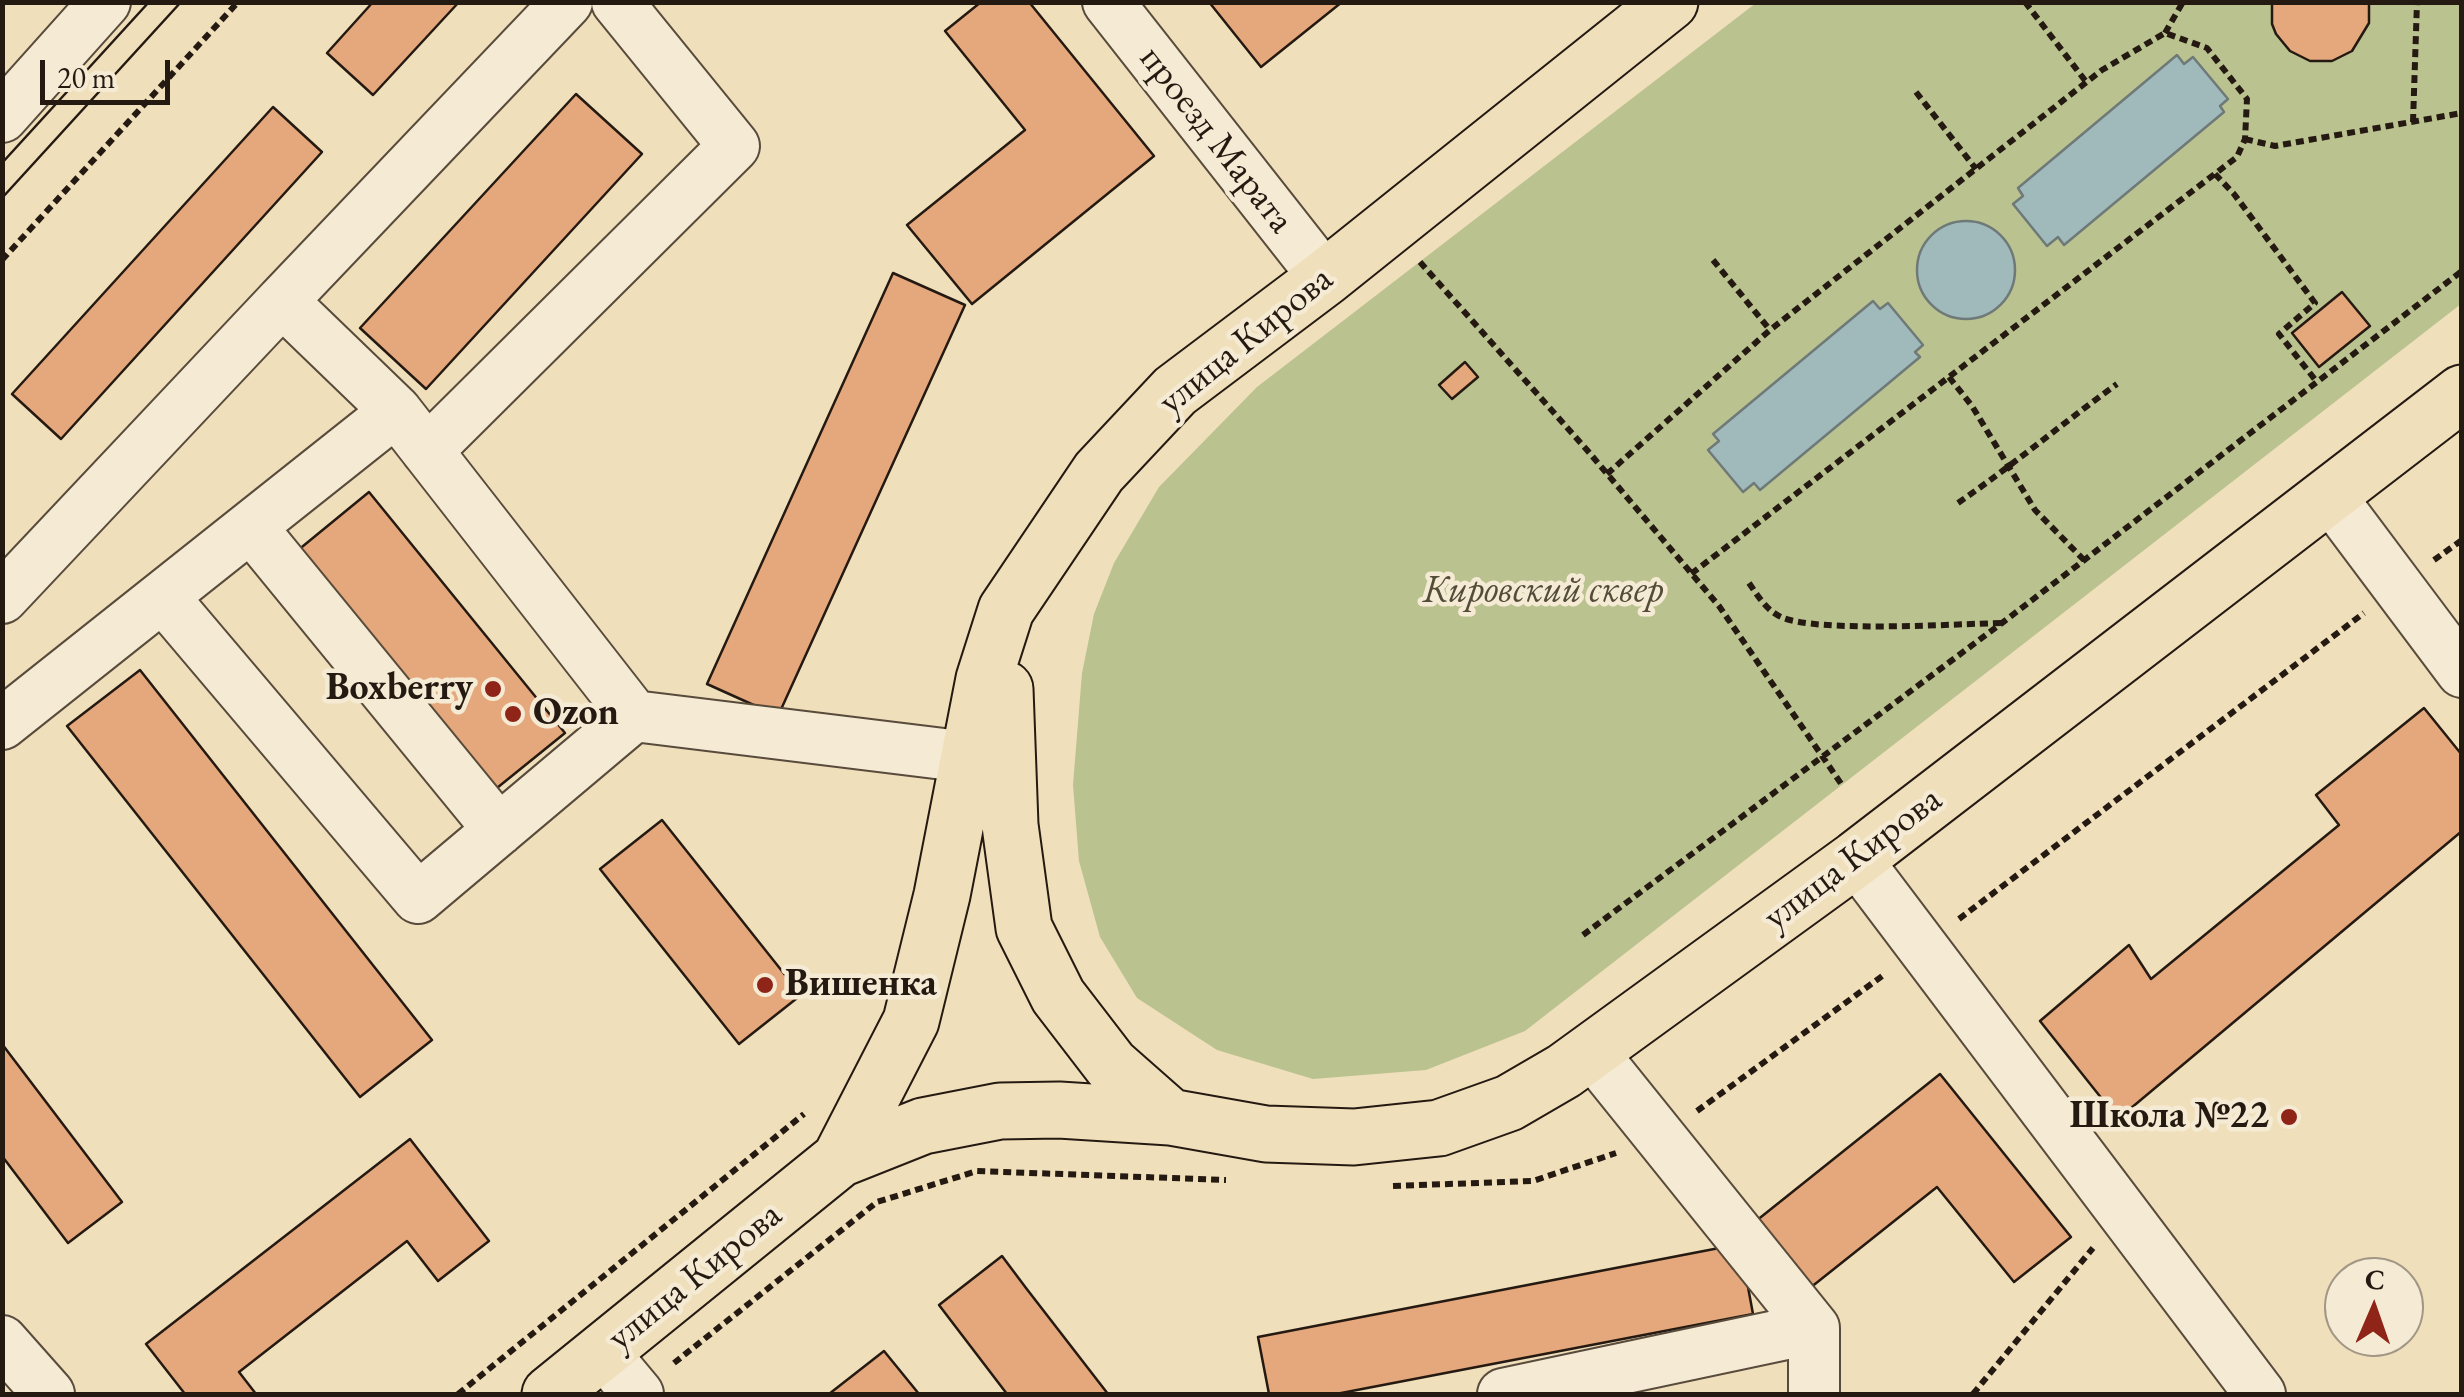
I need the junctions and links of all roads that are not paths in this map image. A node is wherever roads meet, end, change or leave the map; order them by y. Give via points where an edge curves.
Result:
1 (105, 2) edge
2 (566, 2) edge
3 (617, 2) edge
4 (1108, 2) edge
5 (1670, 2) edge
6 (2, 117) edge
7 (1324, 278) junction
8 (282, 300) junction
9 (2462, 393) edge
10 (396, 411) junction
11 (427, 451) junction
12 (2330, 496) junction
13 (250, 527) junction
14 (163, 597) junction
15 (2, 598) edge
16 (1006, 610) junction
17 (2462, 672) edge
18 (634, 716) junction
19 (2, 724) edge
20 (968, 757) junction
21 (499, 830) junction
22 (1856, 860) junction
23 (1591, 1051) junction
24 (1170, 1117) junction
25 (840, 1160) junction
26 (1814, 1328) junction
27 (2, 1341) edge
28 (603, 1352) junction
29 (49, 1394) edge
30 (550, 1394) edge
31 (638, 1394) edge
32 (1502, 1394) edge
33 (1814, 1394) edge
34 (2260, 1394) edge

1 - 6 street
2 - 8 street
3 - 11 street via 734,146
4 - 7 street, проезд Марата
5 - 7 main road, улица Кирова
7 - 16 main road, улица Кирова via 1175,391 1099,472
8 - 10 street
8 - 15 street
9 - 12 main road, улица Кирова
10 - 11 street
10 - 13 street
11 - 18 street
12 - 17 street
12 - 22 main road, улица Кирова
13 - 14 street
13 - 21 street
14 - 19 street
14 - 21 street via 418,898
16 - 20 main road, улица Кирова
16 - 24 main road via 1004,733 1024,928 1058,996 1111,1064
18 - 20 street
18 - 21 street
20 - 25 main road, улица Кирова via 911,1021
22 - 23 main road, улица Кирова
22 - 34 street
23 - 24 main road, улица Кирова via 1509,1102 1439,1128 1354,1136 1266,1134
23 - 26 street
24 - 25 main road, улица Кирова via 1000,1111 923,1126
25 - 28 main road, улица Кирова
26 - 32 street
26 - 33 street
27 - 29 street
28 - 30 main road, улица Кирова
28 - 31 street

